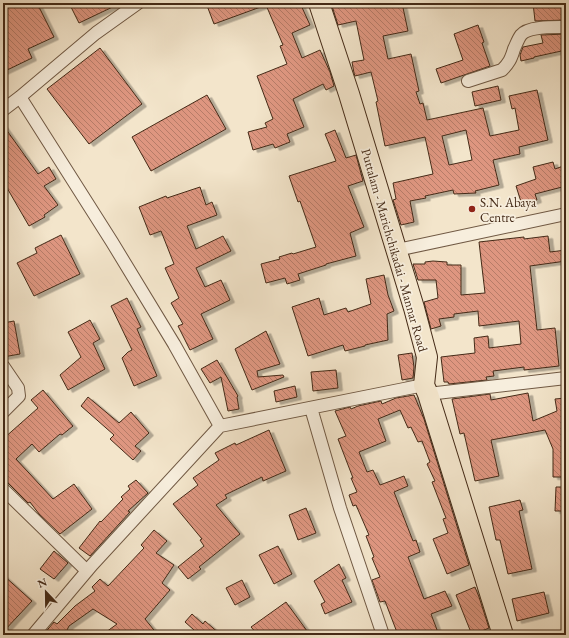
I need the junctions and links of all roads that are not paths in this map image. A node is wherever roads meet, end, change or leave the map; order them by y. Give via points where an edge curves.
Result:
1 (138, 3) edge
2 (319, 3) edge
3 (566, 27) edge
4 (468, 81) dead end
5 (20, 97) junction
6 (3, 110) edge
7 (566, 214) edge
8 (397, 250) junction
9 (3, 366) edge
10 (566, 378) edge
11 (426, 390) junction
12 (311, 408) junction
13 (3, 412) edge
14 (220, 426) junction
15 (3, 489) edge
16 (87, 571) junction
17 (33, 635) edge
18 (383, 635) edge
19 (503, 635) edge

1 - 5 street via 96,33
2 - 8 main road, Puttalam - Marichchikadai - Mannar Road
3 - 4 street via 526,31 521,35 511,59 502,70
5 - 6 street
5 - 14 street via 174,344
7 - 8 street
8 - 11 main road, Puttalam - Marichchikadai - Mannar Road via 427,357
9 - 13 street via 18,388 19,396
10 - 11 street
11 - 12 street
11 - 19 main road, Puttalam - Marichchikadai - Mannar Road
12 - 14 street
12 - 18 street via 340,508
14 - 16 street
15 - 16 street
16 - 17 street

